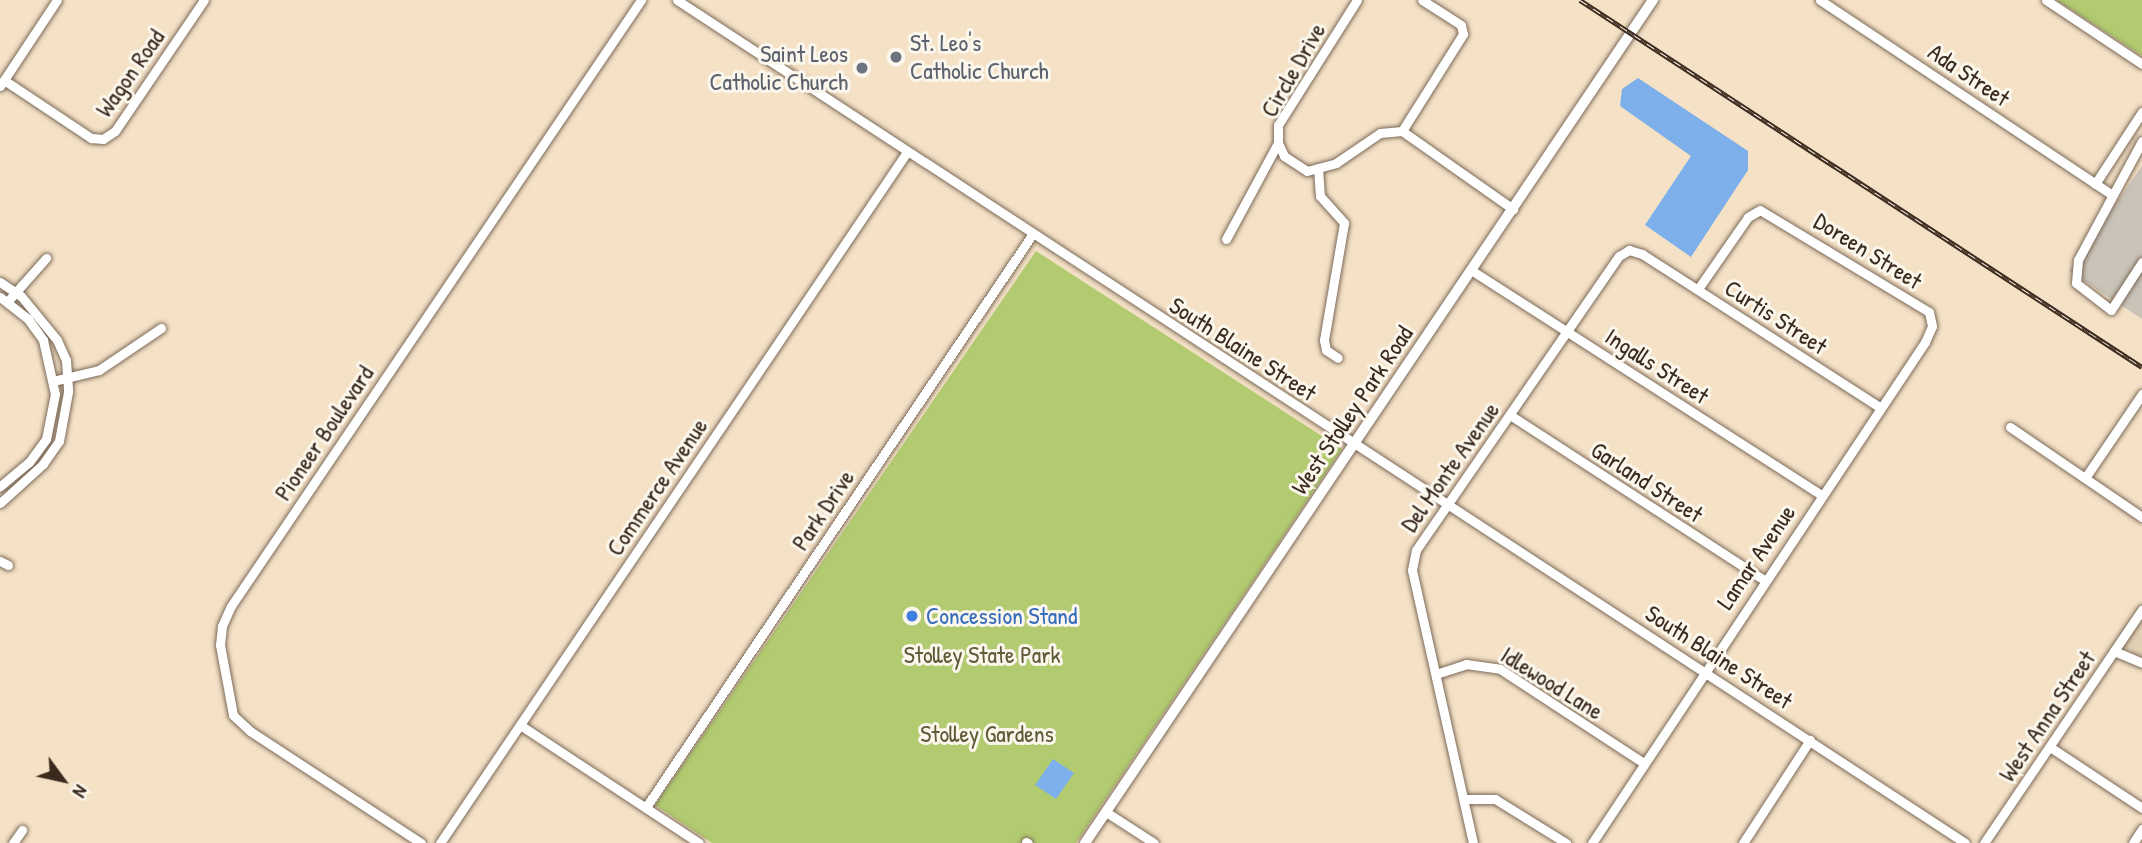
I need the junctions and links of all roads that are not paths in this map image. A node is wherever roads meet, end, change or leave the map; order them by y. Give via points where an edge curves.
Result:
1 (57, 0) edge
2 (204, 0) edge
3 (641, 0) edge
4 (677, 0) edge
5 (1357, 0) edge
6 (1422, 0) edge
7 (1653, 0) edge
8 (1820, 0) edge
9 (2046, 0) edge
10 (2142, 64) edge
11 (2, 83) edge
12 (2142, 113) edge
13 (1402, 131) junction
14 (2142, 141) edge
15 (1278, 143) junction
16 (907, 152) junction
17 (1318, 168) junction
18 (2095, 184) junction
19 (2112, 195) junction
20 (1513, 209) junction
21 (1032, 235) junction
22 (1226, 239) dead end
23 (46, 258) dead end
24 (1650, 259) joint
25 (2142, 262) edge
26 (1471, 270) junction
27 (0, 282) edge
28 (1698, 289) junction
29 (15, 292) junction
30 (4, 300) edge
31 (161, 328) dead end
32 (1931, 329) joint
33 (1568, 332) junction
34 (1338, 358) dead end
35 (67, 378) junction
36 (54, 382) junction
37 (2142, 394) edge
38 (1881, 408) junction
39 (1510, 415) junction
40 (2010, 427) dead end
41 (1355, 444) junction
42 (2085, 478) junction
43 (0, 486) edge
44 (1821, 495) junction
45 (0, 503) edge
46 (1448, 504) junction
47 (2142, 517) edge
48 (1764, 580) junction
49 (2142, 610) edge
50 (2114, 651) junction
51 (2142, 663) edge
52 (1704, 670) junction
53 (1436, 674) junction
54 (520, 725) junction
55 (1810, 740) junction
56 (2050, 747) junction
57 (1642, 762) junction
58 (1464, 799) junction
59 (646, 807) junction
60 (2142, 808) edge
61 (1106, 812) junction
62 (22, 830) dead end
63 (2142, 830) edge
64 (13, 843) edge
65 (421, 843) edge
66 (440, 843) edge
67 (699, 843) edge
68 (1085, 843) edge
69 (1154, 843) edge
70 (1473, 843) edge
71 (1566, 843) edge
72 (1592, 843) edge
73 (1743, 843) edge
74 (1965, 843) edge
75 (1984, 843) edge
76 (2133, 843) edge

1 - 11 street
2 - 11 street, Wagon Road via 115,131 103,139 91,138
3 - 65 street, Pioneer Boulevard via 231,606 222,626 220,645 233,715 250,731
4 - 16 street, South Blaine Street
5 - 15 street, Circle Drive via 1279,125
6 - 13 street via 1461,25 1463,34
7 - 20 main road, West Stolley Park Road
8 - 18 street, Ada Street
9 - 10 street
12 - 18 street
13 - 17 street via 1380,133 1336,163
13 - 20 street
14 - 19 street
15 - 17 street, Circle Drive via 1295,165 1307,171
15 - 22 street
16 - 21 street, South Blaine Street
16 - 54 street, Commerce Avenue
17 - 34 street via 1320,196 1344,223 1324,340 1326,350
18 - 19 street, Ada Street
19 - 25 street via 2078,260 2076,282 2111,310
20 - 26 main road, West Stolley Park Road
21 - 41 street, South Blaine Street
21 - 59 street, Park Drive
23 - 29 street
24 - 28 street, Curtis Street
24 - 33 street, Del Monte Avenue via 1629,250 1619,257
26 - 33 street, Ingalls Street
26 - 41 main road, West Stolley Park Road
27 - 29 street
28 - 32 street, Doreen Street via 1748,217 1760,210 1929,312
28 - 38 street, Curtis Street
29 - 30 street
29 - 35 street via 57,340
30 - 36 street via 43,340
31 - 35 street via 99,370
32 - 38 street, Lamar Avenue
33 - 39 street, Del Monte Avenue
33 - 44 street, Ingalls Street
35 - 36 street
35 - 45 street via 65,421 59,440 43,464
36 - 43 street via 55,412 46,439 29,462
37 - 42 street
38 - 44 street, Lamar Avenue
39 - 46 street, Del Monte Avenue
39 - 48 street, Garland Street
40 - 42 street
41 - 46 street, South Blaine Street
41 - 61 main road, West Stolley Park Road
42 - 47 street
44 - 48 street, Lamar Avenue
46 - 52 street, South Blaine Street
46 - 53 street, Del Monte Avenue via 1416,550 1412,570
48 - 52 street, Lamar Avenue
49 - 50 street, West Anna Street
50 - 51 street
50 - 56 street, West Anna Street
52 - 55 street, South Blaine Street
52 - 57 street, Lamar Avenue
53 - 57 street, Idlewood Lane via 1466,664 1500,669
53 - 58 street, Del Monte Avenue
54 - 59 street
54 - 66 street, Commerce Avenue
55 - 73 street
55 - 74 street, South Blaine Street
56 - 60 street
56 - 75 street, West Anna Street
57 - 72 street, Lamar Avenue
58 - 70 street, Del Monte Avenue
58 - 71 street via 1495,799
59 - 67 street
61 - 68 main road, West Stolley Park Road
61 - 69 street
62 - 64 street
63 - 76 street

